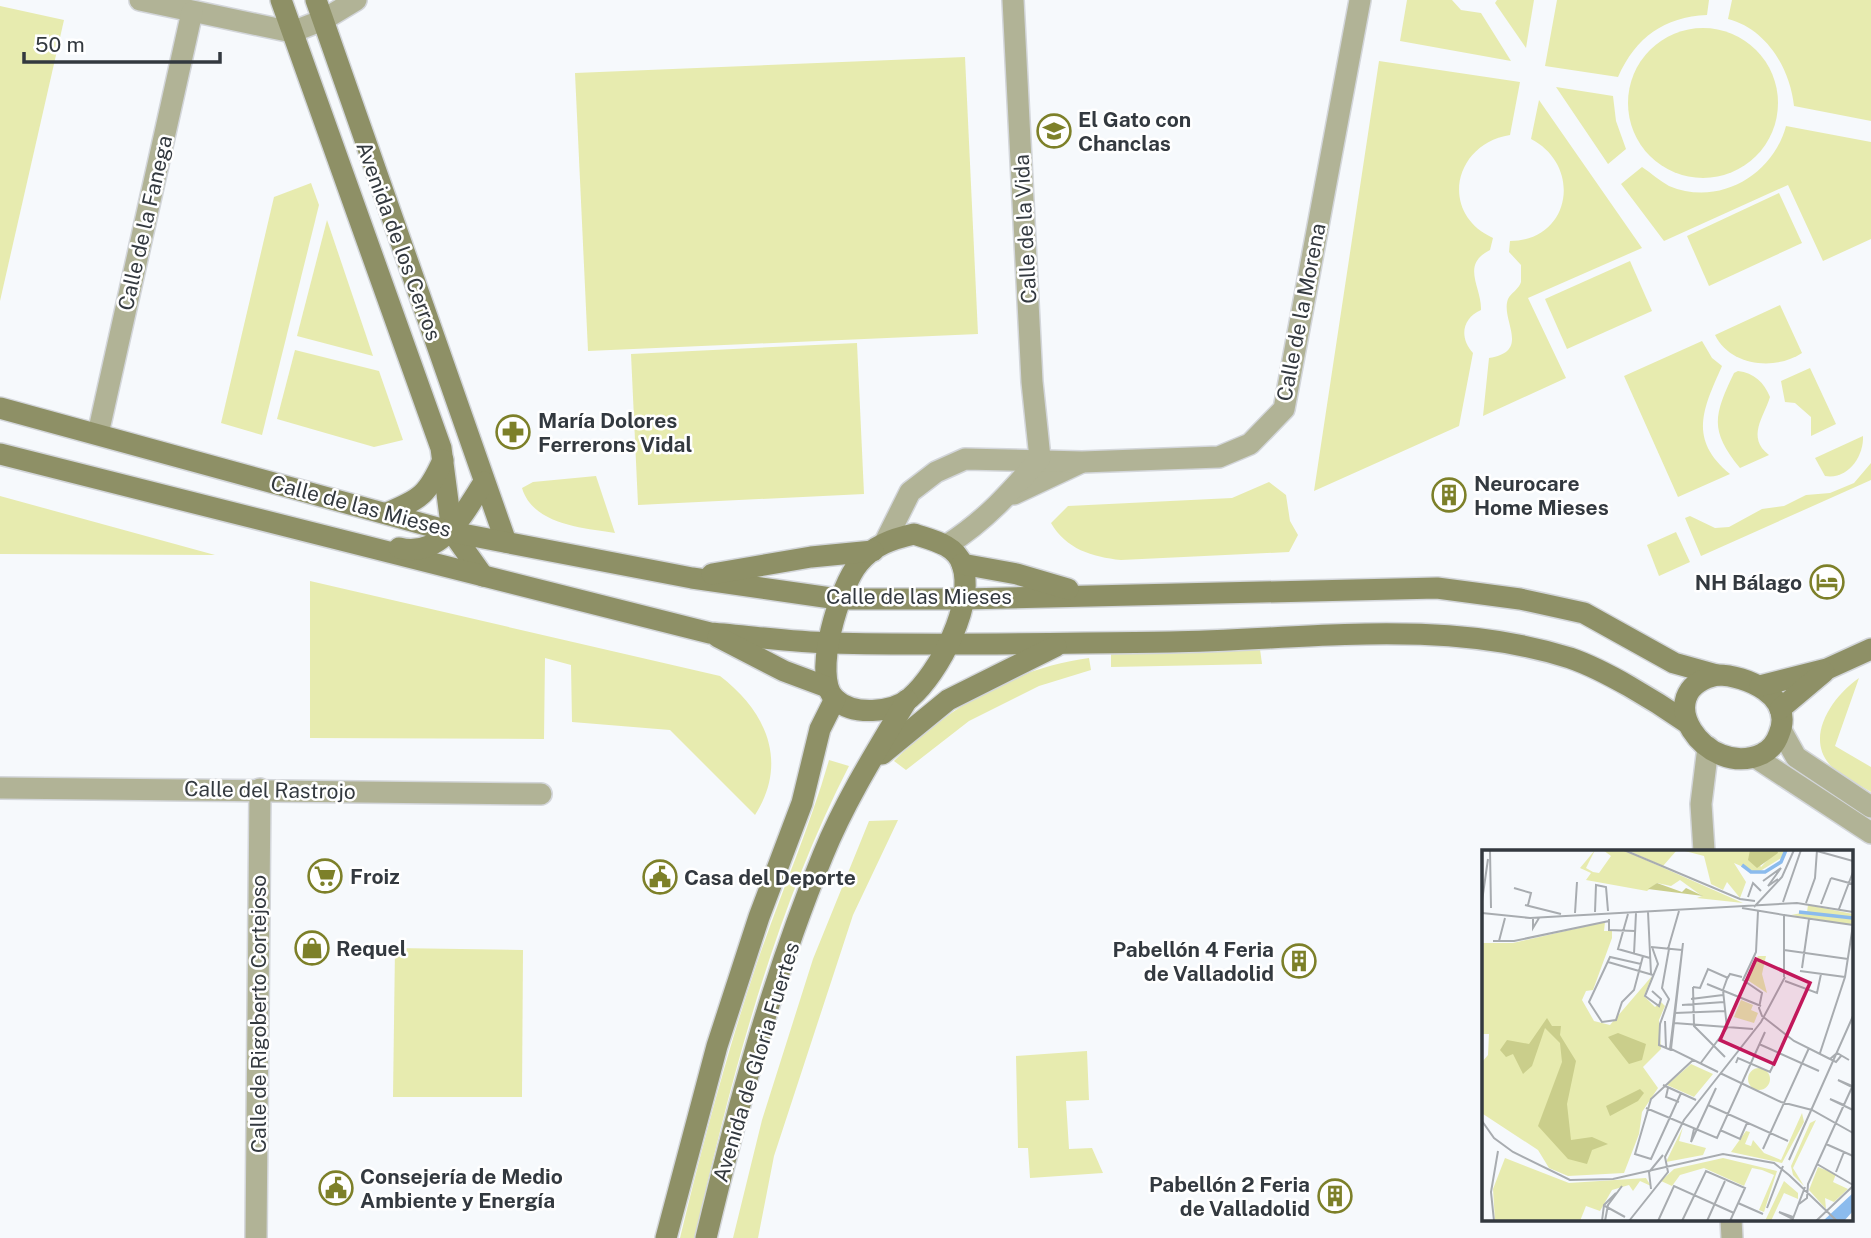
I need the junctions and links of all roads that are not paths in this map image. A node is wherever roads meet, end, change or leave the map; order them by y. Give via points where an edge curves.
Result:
1 (140, 0) edge
2 (281, 0) edge
3 (316, 0) edge
4 (356, 0) edge
5 (1013, 0) edge
6 (1360, 0) edge
7 (192, 12) junction
8 (323, 20) junction
9 (292, 32) junction
10 (0, 408) edge
11 (98, 434) junction
12 (0, 454) edge
13 (1040, 458) junction
14 (443, 460) junction
15 (1082, 462) junction
16 (92, 478) junction
17 (484, 482) junction
18 (1006, 497) junction
19 (387, 513) junction
20 (452, 532) junction
21 (506, 542) junction
22 (947, 545) junction
23 (880, 546) junction
24 (962, 564) junction
25 (483, 576) junction
26 (692, 578) junction
27 (1087, 594) junction
28 (838, 599) junction
29 (964, 599) junction
30 (710, 633) junction
31 (829, 643) junction
32 (1063, 643) junction
33 (948, 645) junction
34 (1871, 649) edge
35 (1827, 669) junction
36 (1717, 675) junction
37 (1760, 686) junction
38 (831, 693) junction
39 (908, 700) junction
40 (1780, 719) junction
41 (1685, 722) junction
42 (1708, 747) junction
43 (1755, 757) junction
44 (869, 764) junction
45 (0, 788) edge
46 (260, 789) junction
47 (541, 794) dead end
48 (1871, 807) edge
49 (1871, 834) edge
50 (1704, 850) edge
51 (1731, 1220) edge
52 (256, 1238) edge
53 (666, 1238) edge
54 (706, 1238) edge
55 (1732, 1238) edge

1 - 7 street
2 - 9 main road, Avenida de los Cerros
3 - 8 main road, Avenida de los Cerros
4 - 8 street
5 - 13 street, Calle de la Vida via 1032,382
6 - 15 street, Calle de la Morena via 1284,409 1250,444 1219,457
7 - 9 street
7 - 11 street, Calle de la Fanega
8 - 9 street
8 - 17 main road, Avenida de los Cerros
9 - 14 main road, Avenida de los Cerros
10 - 11 main road, Calle de las Mieses
11 - 19 main road, Calle de las Mieses
12 - 16 main road, Calle de las Mieses
13 - 15 street, Calle de la Morena
13 - 18 street, Calle de la Morena
13 - 23 street, Calle de la Morena via 965,459 936,472 910,492
14 - 19 main road via 430,489 416,501
14 - 20 main road, Avenida de los Cerros
15 - 18 street, Calle de la Morena
16 - 20 main road via 128,480 249,505 405,549 424,548
16 - 25 main road, Calle de las Mieses
17 - 20 main road
17 - 21 main road, Avenida de los Cerros
18 - 22 street, Calle de la Morena via 979,526
19 - 20 main road, Calle de las Mieses
20 - 21 main road, Calle de las Mieses
20 - 25 main road
21 - 26 main road, Calle de las Mieses
22 - 23 main road via 914,534
22 - 24 main road
23 - 26 main road
23 - 28 main road via 858,564
24 - 27 main road
24 - 29 main road, Avenida de Gloria Fuertes
25 - 30 main road, Calle de las Mieses
26 - 28 main road, Calle de las Mieses
27 - 29 main road, Calle de las Mieses
27 - 36 main road, Calle de las Mieses via 1437,588 1520,599 1584,614 1674,663
28 - 29 main road, Calle de las Mieses
28 - 31 main road
29 - 33 main road, Avenida de Gloria Fuertes
30 - 31 main road, Calle de las Mieses
30 - 38 main road
31 - 33 main road, Calle de las Mieses
31 - 38 main road
32 - 33 main road, Calle de las Mieses
32 - 41 main road, Calle de las Mieses via 1425,632 1571,659 1657,702
32 - 44 main road via 948,700
33 - 39 main road, Avenida de Gloria Fuertes
34 - 35 main road
35 - 37 main road
35 - 40 main road
36 - 37 main road via 1740,677
36 - 41 main road via 1690,692
37 - 40 main road
38 - 39 main road via 855,710 873,711
38 - 53 main road, Avenida de Gloria Fuertes via 802,803 718,1045
39 - 44 main road, Avenida de Gloria Fuertes
40 - 43 main road via 1774,744
40 - 48 street via 1796,757
41 - 42 main road
42 - 43 main road via 1730,758
42 - 50 street via 1701,804
43 - 49 street
44 - 54 main road, Avenida de Gloria Fuertes via 823,854 763,1023
45 - 46 street, Calle del Rastrojo
46 - 47 street, Calle del Rastrojo
46 - 52 street, Calle de Rigoberto Cortejoso
51 - 55 street

